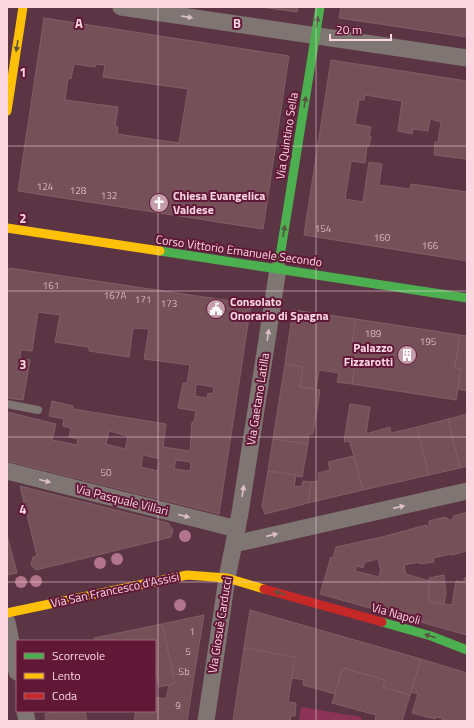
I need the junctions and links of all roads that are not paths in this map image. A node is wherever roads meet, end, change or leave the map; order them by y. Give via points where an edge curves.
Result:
1 (23, 7) edge
2 (121, 7) edge
3 (320, 7) edge
4 (315, 36) junction
5 (467, 58) edge
6 (7, 111) edge
7 (7, 228) edge
8 (278, 269) junction
9 (467, 298) edge
10 (7, 404) edge
11 (38, 410) dead end
12 (7, 471) edge
13 (467, 491) edge
14 (235, 537) junction
15 (227, 578) junction
16 (317, 603) joint
17 (7, 613) edge
18 (7, 622) edge
19 (467, 650) edge
20 (16, 667) edge
21 (206, 721) edge

1 -> 6 street
2 -> 4 street
4 -> 3 street, Via Quintino Sella
4 - 5 street
8 -> 4 street, Via Quintino Sella
7 - 8 street, Corso Vittorio Emanuele Secondo
8 - 9 street, Corso Vittorio Emanuele Secondo
14 -> 8 street, Via Gaetano Latilla
10 - 11 lane
12 -> 14 street, Via Pasquale Villari
14 -> 13 street
14 - 15 street, Via Giosuè Carducci
16 -> 15 street, Via San Francesco d'Assisi
15 - 17 street, Via San Francesco d'Assisi via 187,575
15 - 21 street, Via Giosuè Carducci
19 -> 16 street, Via Napoli via 431,636
18 - 20 street

